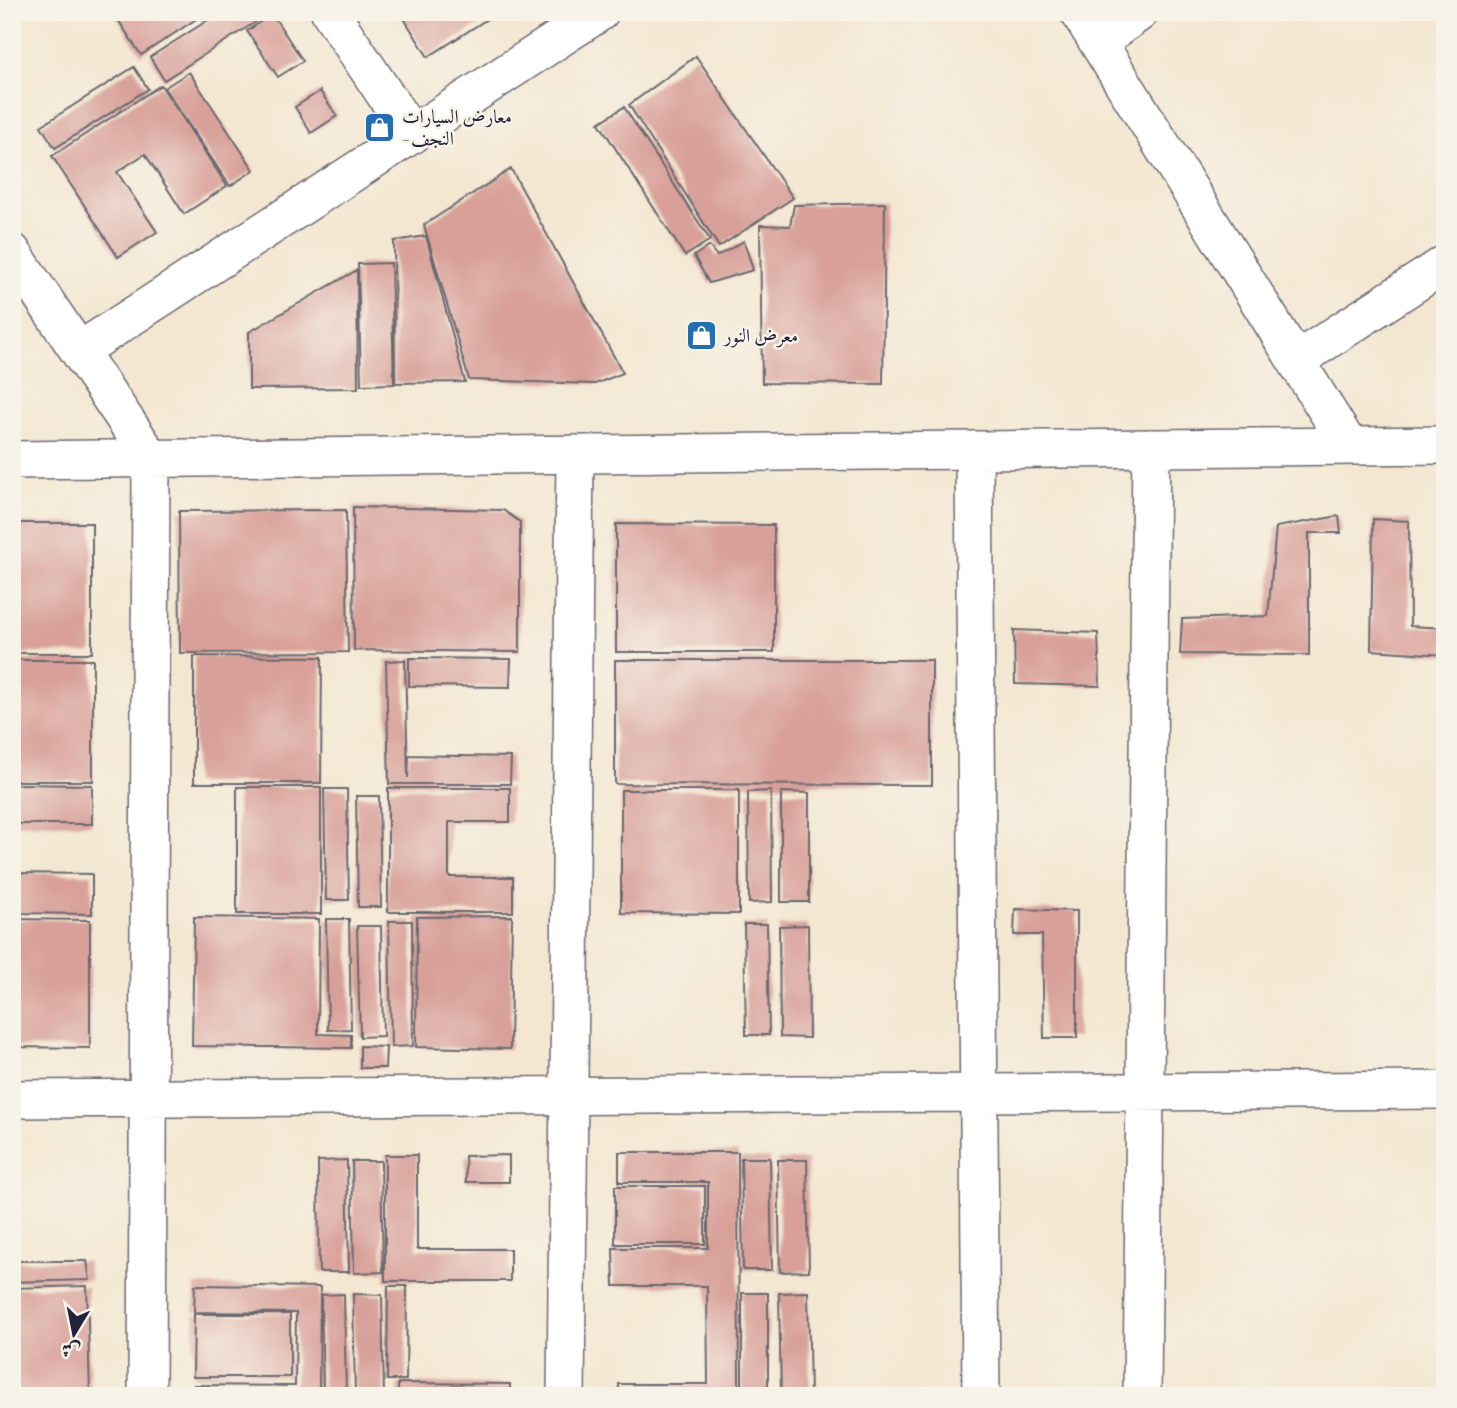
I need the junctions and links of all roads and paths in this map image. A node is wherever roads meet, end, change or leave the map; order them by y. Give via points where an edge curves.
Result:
1 (330, 12) edge
2 (600, 12) edge
3 (1140, 12) edge
4 (1088, 27) edge
5 (412, 135) junction
6 (12, 253) edge
7 (1445, 264) edge
8 (79, 351) junction
9 (1297, 360) junction
10 (1445, 445) edge
11 (1349, 446) junction
12 (1151, 448) junction
13 (974, 450) junction
14 (575, 454) junction
15 (151, 458) junction
16 (12, 460) edge
17 (1445, 1090) edge
18 (1145, 1093) junction
19 (979, 1094) junction
20 (569, 1096) junction
21 (149, 1098) junction
22 (12, 1099) edge
23 (148, 1396) edge
24 (566, 1396) edge
25 (981, 1396) edge
26 (1142, 1396) edge

1 - 5 street
2 - 5 street
3 - 4 street
4 - 9 street
5 - 8 street
6 - 8 street
7 - 9 street
8 - 15 street
9 - 11 street
10 - 11 street
11 - 12 street
12 - 13 street
12 - 18 street
13 - 14 street
13 - 19 street
14 - 15 street
14 - 20 street
15 - 16 street
15 - 21 street
17 - 18 street
18 - 19 street
18 - 26 street
19 - 20 street
19 - 25 street
20 - 21 street
20 - 24 street
21 - 22 street
21 - 23 street

